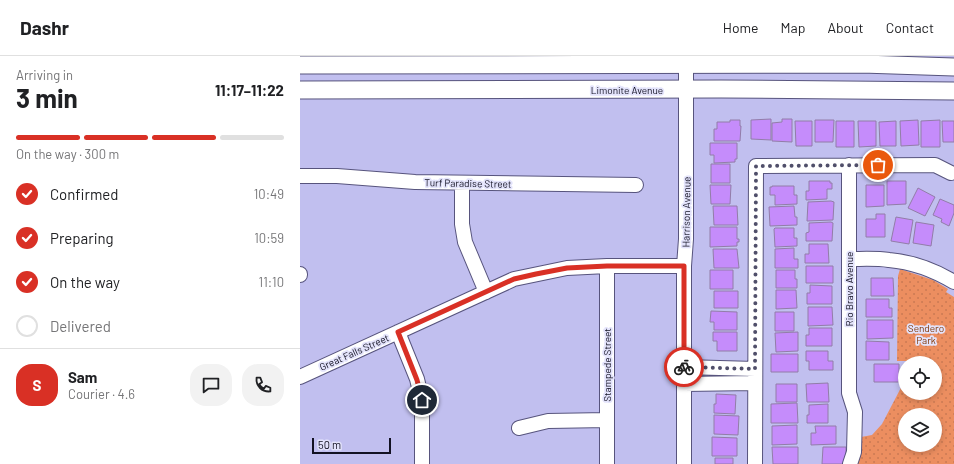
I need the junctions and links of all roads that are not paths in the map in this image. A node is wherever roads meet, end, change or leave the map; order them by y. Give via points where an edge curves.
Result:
1 (686, 60) edge
2 (300, 65) edge
3 (954, 66) edge
4 (300, 90) edge
5 (687, 90) junction
6 (954, 91) edge
7 (849, 165) junction
8 (951, 173) dead end
9 (300, 176) edge
10 (462, 183) junction
11 (636, 185) dead end
12 (849, 259) junction
13 (607, 266) junction
14 (684, 266) junction
15 (954, 282) edge
16 (486, 292) junction
17 (398, 332) junction
18 (684, 367) junction
19 (755, 369) junction
20 (300, 377) edge
21 (754, 383) junction
22 (684, 384) junction
23 (607, 420) junction
24 (519, 428) dead end
25 (422, 464) edge
26 (608, 464) edge
27 (684, 464) edge
28 (755, 464) edge
29 (850, 464) edge

1 - 2 main road
1 - 3 main road
1 - 5 street, Harrison Avenue
4 - 5 main road, Limonite Avenue
5 - 6 main road, Limonite Avenue
5 - 14 street, Harrison Avenue
7 - 8 street via 935,165
7 - 12 street, Rio Bravo Avenue
7 - 19 street via 756,166
9 - 10 street, Turf Paradise Street
10 - 11 street, Turf Paradise Street
10 - 16 street via 462,224 465,242
12 - 15 street via 889,259 912,264 936,272
12 - 29 street, Rio Bravo Avenue via 849,393 855,412 854,452
13 - 14 street, Great Falls Street
13 - 16 street, Great Falls Street via 567,268 536,274 514,279
13 - 23 street, Stampede Street
14 - 18 street, Harrison Avenue
16 - 17 street, Great Falls Street
17 - 20 street, Great Falls Street
17 - 25 street via 422,400
18 - 19 street
18 - 22 street, Harrison Avenue
19 - 21 street
21 - 22 street
21 - 28 street
22 - 27 street, Harrison Avenue
23 - 24 street via 548,421
23 - 26 street, Stampede Street

